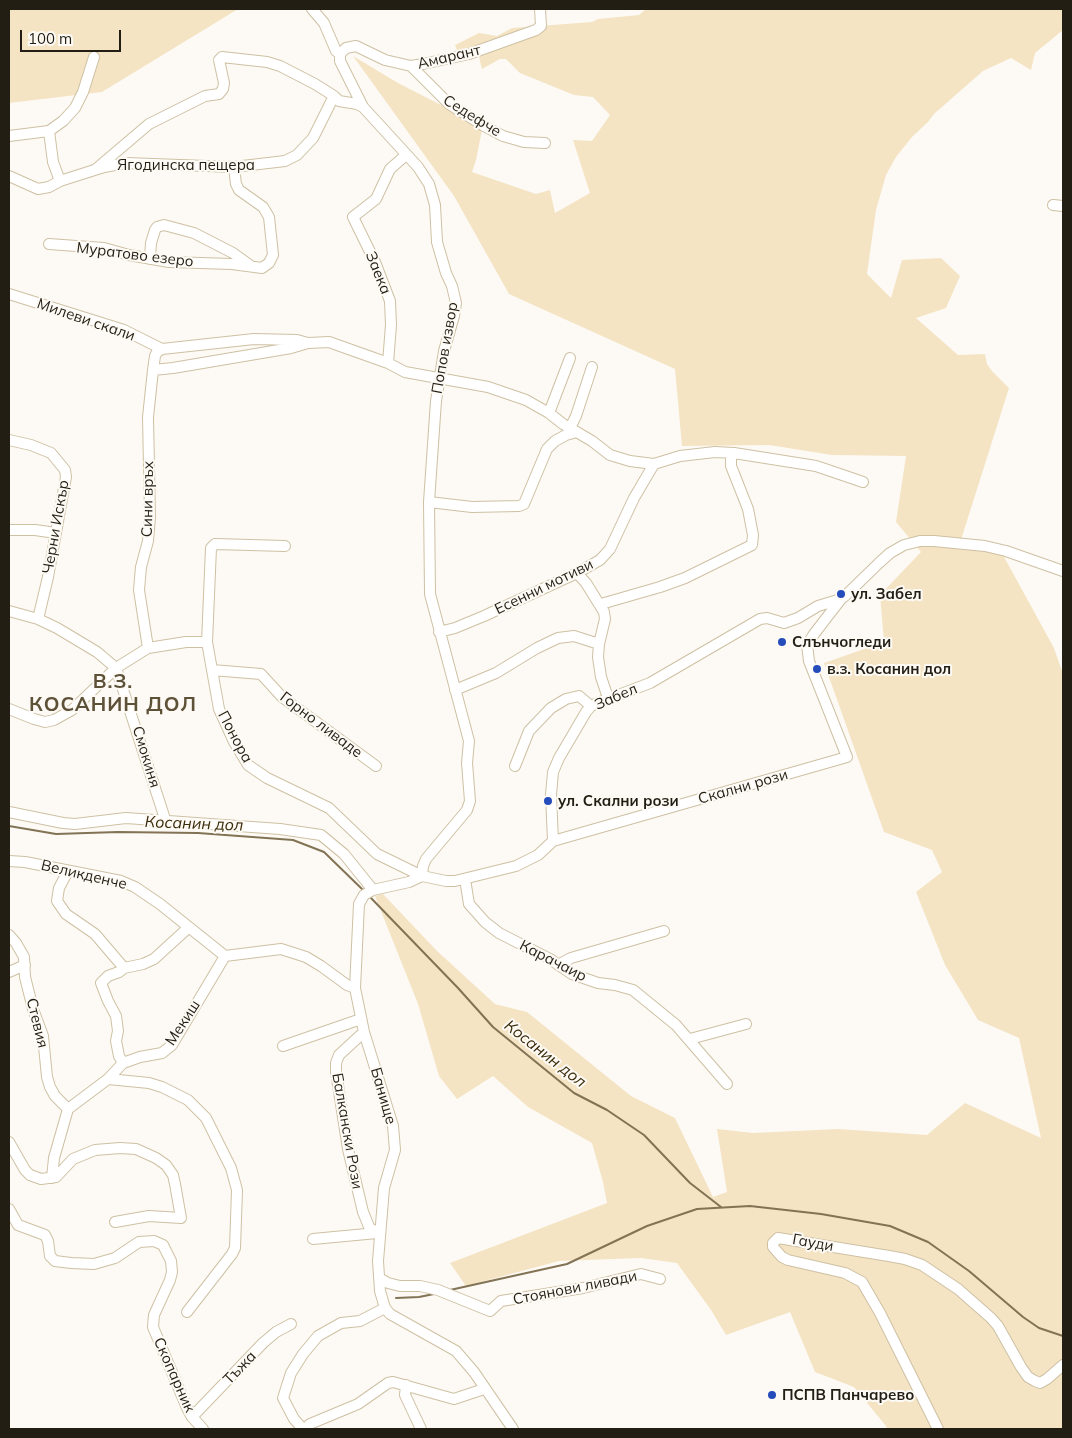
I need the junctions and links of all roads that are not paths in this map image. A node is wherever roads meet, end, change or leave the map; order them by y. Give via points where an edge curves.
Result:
1 (312, 9) edge
2 (540, 9) edge
3 (340, 54) junction
4 (94, 57) dead end
5 (411, 66) junction
6 (334, 96) junction
7 (363, 107) junction
8 (49, 131) junction
9 (9, 136) edge
10 (544, 143) dead end
11 (406, 154) junction
12 (234, 167) junction
13 (96, 169) junction
14 (9, 176) edge
15 (60, 181) junction
16 (49, 244) dead end
17 (150, 259) junction
18 (251, 267) junction
19 (9, 294) edge
20 (308, 343) junction
21 (162, 349) junction
22 (570, 358) dead end
23 (388, 363) junction
24 (592, 367) dead end
25 (153, 370) junction
26 (439, 377) junction
27 (549, 413) junction
28 (574, 430) junction
29 (9, 440) edge
30 (734, 453) junction
31 (654, 464) junction
32 (863, 482) dead end
33 (429, 502) junction
34 (9, 530) edge
35 (56, 533) junction
36 (285, 546) dead end
37 (1063, 571) edge
38 (577, 573) junction
39 (841, 599) junction
40 (600, 604) junction
41 (9, 611) edge
42 (38, 620) junction
43 (439, 632) junction
44 (207, 642) junction
45 (599, 644) junction
46 (148, 648) junction
47 (116, 668) junction
48 (212, 670) junction
49 (455, 690) junction
50 (608, 698) junction
51 (592, 706) junction
52 (9, 708) edge
53 (376, 766) dead end
54 (515, 766) dead end
55 (9, 812) edge
56 (166, 822) junction
57 (553, 841) junction
58 (9, 861) edge
59 (68, 871) junction
60 (422, 876) junction
61 (465, 879) junction
62 (373, 890) junction
63 (188, 928) junction
64 (664, 931) dead end
65 (9, 935) edge
66 (225, 956) junction
67 (558, 964) junction
68 (25, 966) junction
69 (124, 968) junction
70 (9, 972) edge
71 (355, 988) junction
72 (361, 1019) junction
73 (746, 1024) dead end
74 (364, 1032) junction
75 (690, 1040) junction
76 (283, 1046) dead end
77 (123, 1064) junction
78 (108, 1078) junction
79 (726, 1084) dead end
80 (68, 1109) junction
81 (9, 1142) edge
82 (52, 1178) junction
83 (9, 1209) edge
84 (114, 1222) dead end
85 (380, 1232) junction
86 (314, 1239) dead end
87 (379, 1278) junction
88 (660, 1279) dead end
89 (385, 1308) junction
90 (187, 1312) dead end
91 (291, 1324) dead end
92 (1063, 1365) edge
93 (406, 1385) junction
94 (484, 1389) junction
95 (192, 1417) junction
96 (203, 1429) edge
97 (304, 1429) edge
98 (421, 1429) edge
99 (513, 1429) edge
100 (938, 1429) edge

1 - 3 street via 324,23
2 - 5 street, Амарант via 541,26 536,30 469,54
3 - 5 street, Амарант via 356,46 386,60
3 - 7 street via 342,68
4 - 8 street via 75,108
5 - 10 street, Седефче via 449,104 484,126 517,140
6 - 7 street via 340,101
6 - 12 street, Ягодинска пещера via 313,138 297,155 279,163
6 - 13 street via 280,66 222,57 219,60 224,83 219,94 205,96 149,124
7 - 11 street, Попов извор
8 - 9 street
8 - 15 street via 53,162
11 - 23 street, Заека via 390,170 376,199 352,217 390,301
11 - 26 street, Попов извор via 429,184 435,205 437,242 456,303
12 - 13 street, Ягодинска пещера via 126,163
12 - 18 street via 239,190 263,206 270,221 273,256 262,268
13 - 15 street, Ягодинска пещера
14 - 15 street, Ягодинска пещера via 38,189
16 - 17 street, Муратово езеро via 104,248
17 - 18 street, Муратово езеро
17 - 18 street via 155,230 164,225 194,233
19 - 21 street, Милеви скали via 124,330
20 - 21 street via 254,339
20 - 23 street via 329,342
20 - 25 street
21 - 25 street, Сини връх via 155,356
22 - 27 street
23 - 26 street via 405,372
24 - 28 street
25 - 46 street, Сини връх via 148,417 150,517 139,590
26 - 27 street via 488,387 526,400
26 - 33 street, Попов извор
27 - 28 street
28 - 31 street via 610,455
28 - 33 street via 546,450 524,504 520,506 472,507
29 - 35 street, Черни Искър via 45,450 64,470 66,477
30 - 31 street via 680,456
30 - 32 street via 816,466
30 - 40 street via 731,466 748,510 752,545 660,588
31 - 38 street, Есенни мотиви via 610,549 600,560
33 - 43 street, Попов извор via 430,594
34 - 35 street
35 - 42 street, Черни Искър
36 - 44 street, Понора via 212,546
37 - 39 street, Забел via 985,546 920,541 890,553
38 - 40 street
38 - 43 street, Есенни мотиви via 484,616
39 - 50 street, Забел via 784,623 760,619 650,683
39 - 57 street, Скални рози via 807,645 809,662 847,757
40 - 45 street via 605,619
41 - 42 street
42 - 47 street via 76,638
43 - 49 street, Попов извор
44 - 46 street
44 - 48 street, Понора
45 - 49 street via 574,636 558,638 496,673
45 - 50 street via 600,671
46 - 47 street
47 - 52 street via 72,710 54,720 45,722
47 - 56 street, Смокиня
48 - 53 street, Горно ливаде via 261,674 282,697
48 - 60 street, Понора via 219,709 248,765 267,778 329,808 377,854
49 - 60 street, Попов извор via 469,741 470,801 467,810 426,859
50 - 51 street, Забел
51 - 54 street via 579,696 551,708 528,731
51 - 57 street, Забел via 582,718 553,772
55 - 56 street via 74,824 126,818
56 - 62 street via 280,828 322,835 344,854
57 - 61 street via 526,862
58 - 59 street, Великденче
59 - 63 street, Великденче via 122,881 135,887
59 - 69 street via 59,888 57,901 66,914 95,934
60 - 61 street via 446,882
60 - 62 street
61 - 67 street, Карачаир via 468,904 485,922 499,933
62 - 71 street, Банище via 364,895 359,904
63 - 66 street, Великденче
63 - 69 street via 154,959
64 - 67 street
65 - 68 street, Стевия via 21,949
66 - 71 street via 281,949 306,957
66 - 77 street, Мекиш via 172,1045 162,1053
67 - 75 street, Карачаир via 572,974 598,984 633,990 676,1024
68 - 70 street
68 - 80 street, Стевия via 25,977 43,1036 50,1087
69 - 77 street via 102,983 116,1016 116,1041
71 - 72 street, Банище
72 - 74 street, Банище
72 - 76 street
73 - 75 street
74 - 85 street, Банище via 387,1105 395,1150 384,1188
74 - 85 street, Балкански Рози via 339,1055 336,1072 348,1149 363,1212 370,1229
75 - 79 street, Карачаир
77 - 78 street, Мекиш
78 - 80 street, Мекиш
78 - 90 street via 149,1083 188,1100 206,1118 233,1173 237,1190 235,1248
80 - 82 street via 54,1158
81 - 82 street via 30,1175 41,1180
82 - 84 street via 60,1175 73,1159 95,1150 136,1149 156,1158 170,1170 181,1218 149,1216
83 - 95 street, Скопарник via 18,1225 45,1235 51,1257 55,1260 94,1264 115,1258 139,1242 154,1241 163,1245 171,1260 172,1272 153,1317 153,1327
85 - 86 street
85 - 87 street, Банище
87 - 88 street, Стоянови ливади via 400,1286 438,1290 490,1311 501,1301 583,1288 641,1274
87 - 89 street, Банище
89 - 94 street via 390,1314 456,1351
89 - 97 street via 360,1321 341,1323 318,1336 303,1354 291,1373 283,1398 294,1419
91 - 95 street, Тъжа via 263,1343
92 - 100 street, Гауди via 1040,1383 1028,1377 991,1318 958,1289 922,1265 905,1259 778,1238 773,1242 773,1247 788,1260 845,1273 862,1282
93 - 94 street via 454,1399
93 - 97 street via 388,1383 358,1404
93 - 98 street via 405,1395
94 - 99 street
95 - 96 street, Скопарник

